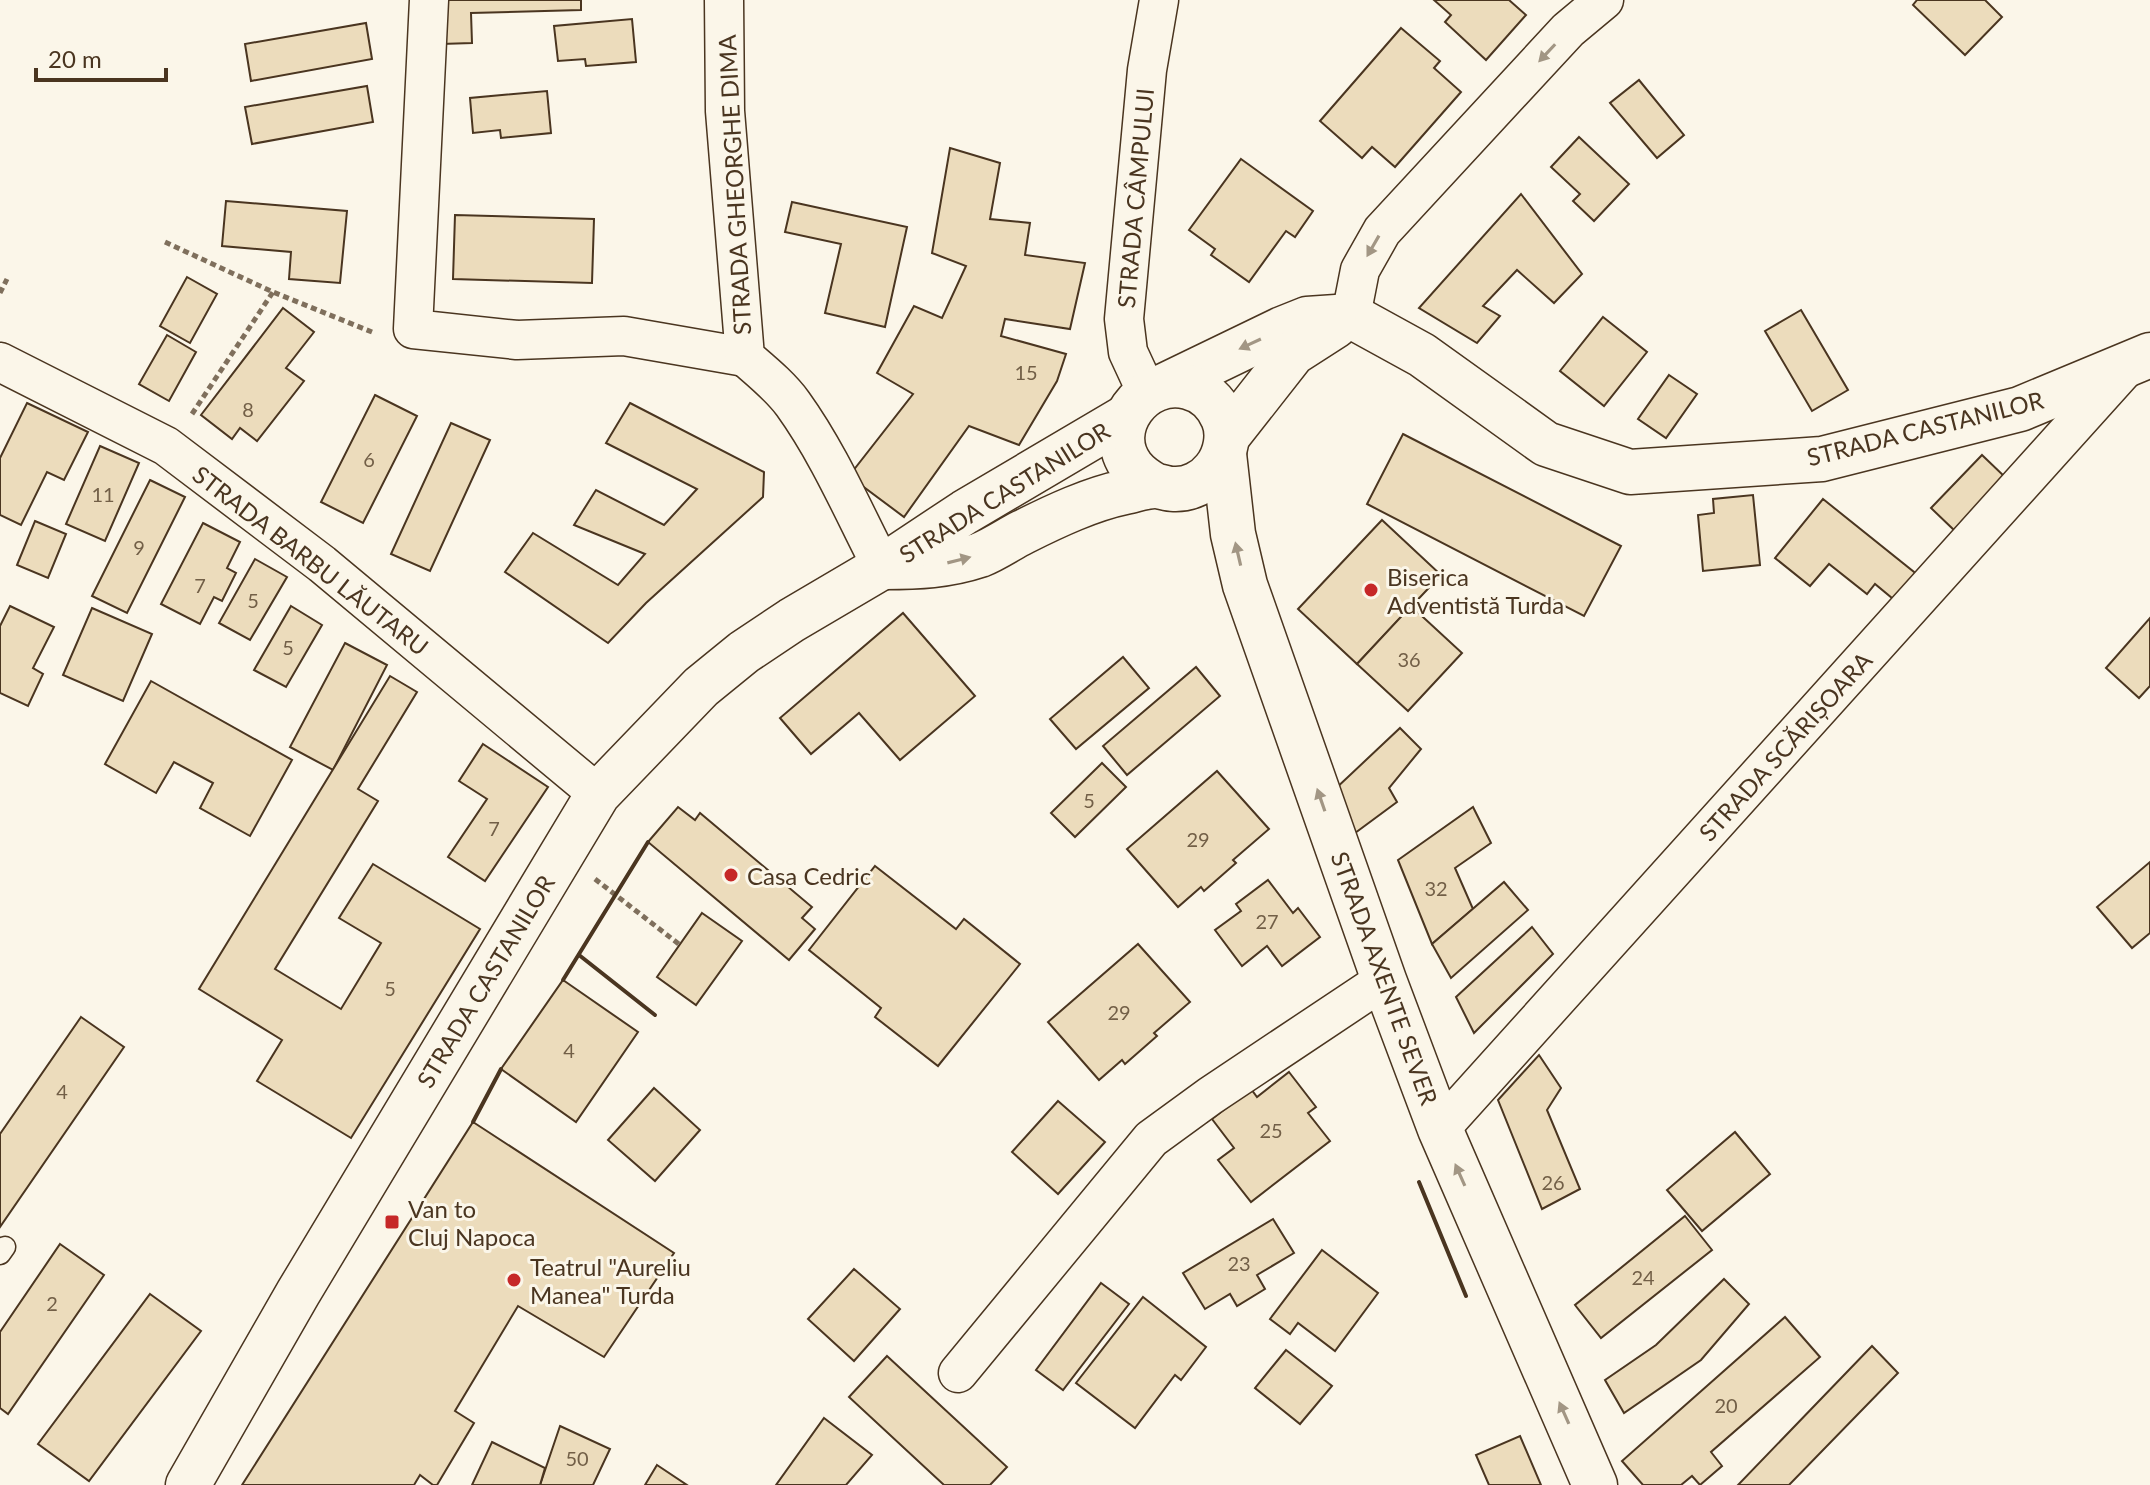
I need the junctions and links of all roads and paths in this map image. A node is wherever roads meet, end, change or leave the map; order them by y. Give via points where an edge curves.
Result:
1 (429, 0) edge
2 (724, 0) edge
3 (1159, 0) edge
4 (1604, 0) edge
5 (165, 242) dead end
6 (7, 279) dead end
7 (273, 292) junction
8 (0, 293) edge
9 (1351, 316) junction
10 (413, 329) junction
11 (745, 357) junction
12 (2140, 359) edge
13 (0, 362) edge
14 (1145, 399) junction
15 (1225, 445) junction
16 (166, 446) junction
17 (1156, 486) junction
18 (882, 567) junction
19 (598, 794) junction
20 (562, 854) junction
21 (680, 945) dead end
22 (1384, 980) junction
23 (1440, 1129) junction
24 (958, 1373) dead end
25 (188, 1485) edge
26 (1595, 1485) edge

1 - 10 street
2 - 11 street, STRADA GHEORGHE DIMA via 725,111
3 - 14 street, STRADA CÂMPULUI via 1147,70 1124,319 1128,352
4 -> 9 street via 1568,30 1382,231 1360,270
5 - 7 path
6 - 8 path
7 - 10 path via 371,333
7 - 16 path
9 - 12 main road, STRADA CASTANILOR via 1422,355 1546,444 1630,472 1822,459 2020,409
9 -> 14 main road, STRADA CASTANILOR via 1307,319
9 - 15 main road, STRADA CASTANILOR via 1293,353
10 - 11 street via 517,340 624,336
11 - 18 street, STRADA GHEORGHE DIMA via 792,402
12 - 23 street, STRADA SCĂRIȘOARA
13 - 16 street, STRADA BARBU LĂUTARU
14 - 15 main road via 1179,385 1208,396 1224,421
14 - 17 main road, STRADA CASTANILOR via 1122,434 1124,450 1130,466
14 - 18 main road, STRADA CASTANILOR
15 - 17 main road, STRADA CASTANILOR via 1216,469 1204,481 1172,489
22 -> 15 main road, STRADA AXENTE SEVER via 1245,585 1233,534
16 - 19 street, STRADA BARBU LĂUTARU via 322,564
18 -> 17 main road, STRADA CASTANILOR via 930,567 981,554 1070,511
18 - 19 main road, STRADA CASTANILOR via 734,660
19 - 20 main road, STRADA CASTANILOR
20 - 21 path
20 - 25 main road, STRADA CASTANILOR
22 - 23 main road, STRADA AXENTE SEVER
22 - 24 street via 1151,1139
26 -> 23 main road, STRADA AXENTE SEVER

